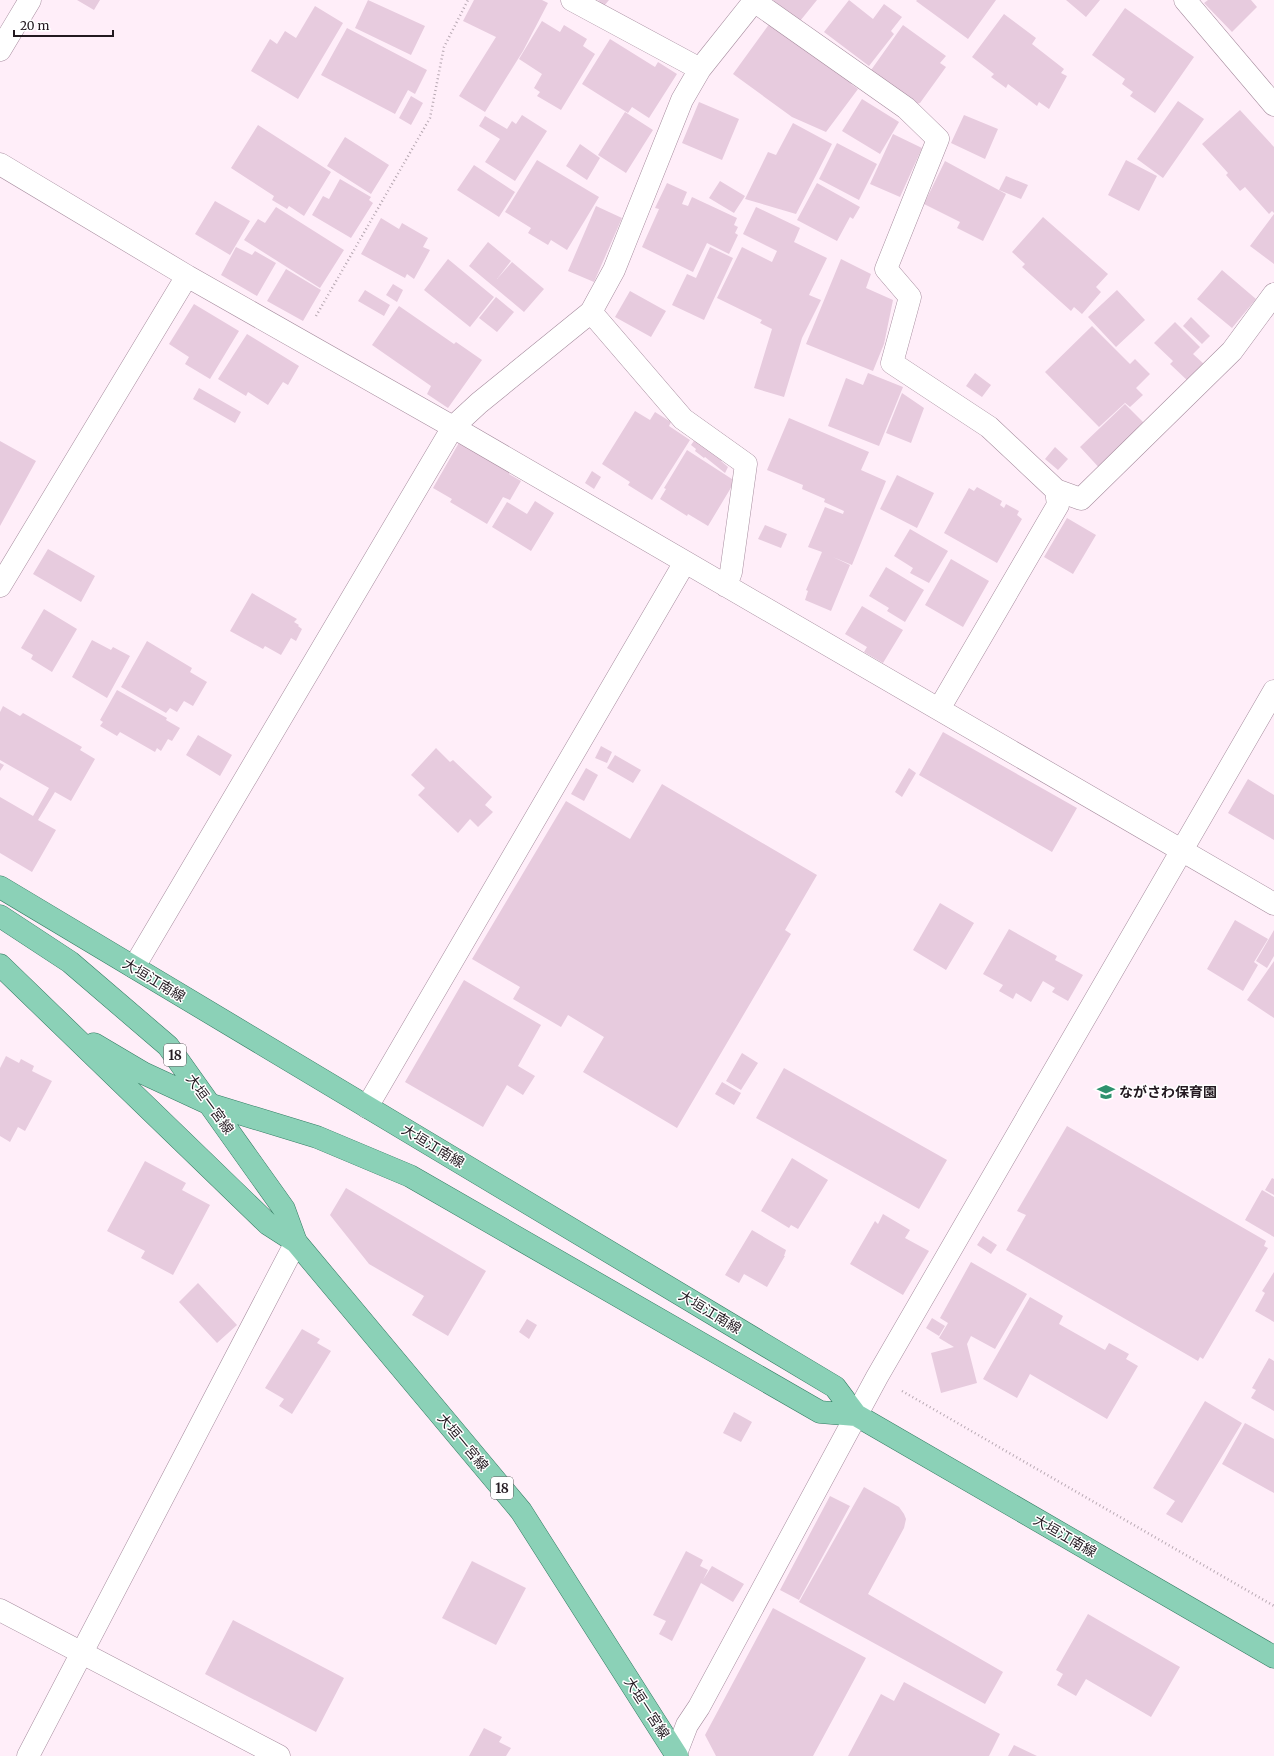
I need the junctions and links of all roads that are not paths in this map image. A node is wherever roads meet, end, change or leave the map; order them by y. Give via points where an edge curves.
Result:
1 (30, 0) edge
2 (572, 0) edge
3 (755, 0) edge
4 (1185, 0) edge
5 (0, 50) edge
6 (700, 69) junction
7 (1274, 105) edge
8 (0, 164) edge
9 (187, 276) junction
10 (1274, 294) edge
11 (591, 312) junction
12 (453, 427) junction
13 (1056, 490) junction
14 (685, 562) junction
15 (0, 586) edge
16 (726, 586) junction
17 (1274, 690) edge
18 (939, 709) junction
19 (1181, 850) junction
20 (0, 887) edge
21 (1274, 904) edge
22 (0, 916) edge
23 (0, 965) edge
24 (134, 967) junction
25 (62, 1024) junction
26 (212, 1105) junction
27 (367, 1107) junction
28 (296, 1242) junction
29 (856, 1415) junction
30 (0, 1610) edge
31 (82, 1653) junction
32 (1274, 1657) edge
33 (676, 1755) edge
34 (28, 1756) edge
35 (279, 1756) edge

1 - 5 street
2 - 6 street
3 - 6 street
3 - 13 street via 906,108 938,139 886,269 910,297 892,363 989,427
4 - 7 street
6 - 11 street via 682,100 614,270
8 - 9 street
9 - 12 street
9 - 15 street
10 - 13 street via 1232,351 1081,500
11 - 12 street
11 - 16 street via 683,419 746,464 731,572
12 - 14 street
12 - 24 street
13 - 18 street via 1058,505
14 - 16 street
14 - 27 street
16 - 18 street
17 - 19 street
18 - 19 street
19 - 21 street
19 - 29 street
20 - 24 main road, 大垣江南線
22 - 26 main road, 大垣一宮線 / 18 via 70,962 168,1046
23 - 25 main road, 大垣一宮線 / 18
24 - 27 main road, 大垣江南線
25 - 26 main road, 大垣江南線 via 143,1073
25 - 28 main road, 大垣一宮線 / 18 via 268,1224
26 - 28 main road, 大垣一宮線 / 18 via 284,1209
26 - 29 main road, 大垣江南線 via 317,1137 410,1176 820,1412
27 - 29 main road, 大垣江南線 via 835,1387
28 - 31 street
28 - 33 main road, 大垣一宮線 / 18 via 521,1511
29 - 32 main road, 大垣江南線
29 - 33 street via 687,1725
30 - 31 street
31 - 34 street
31 - 35 street

